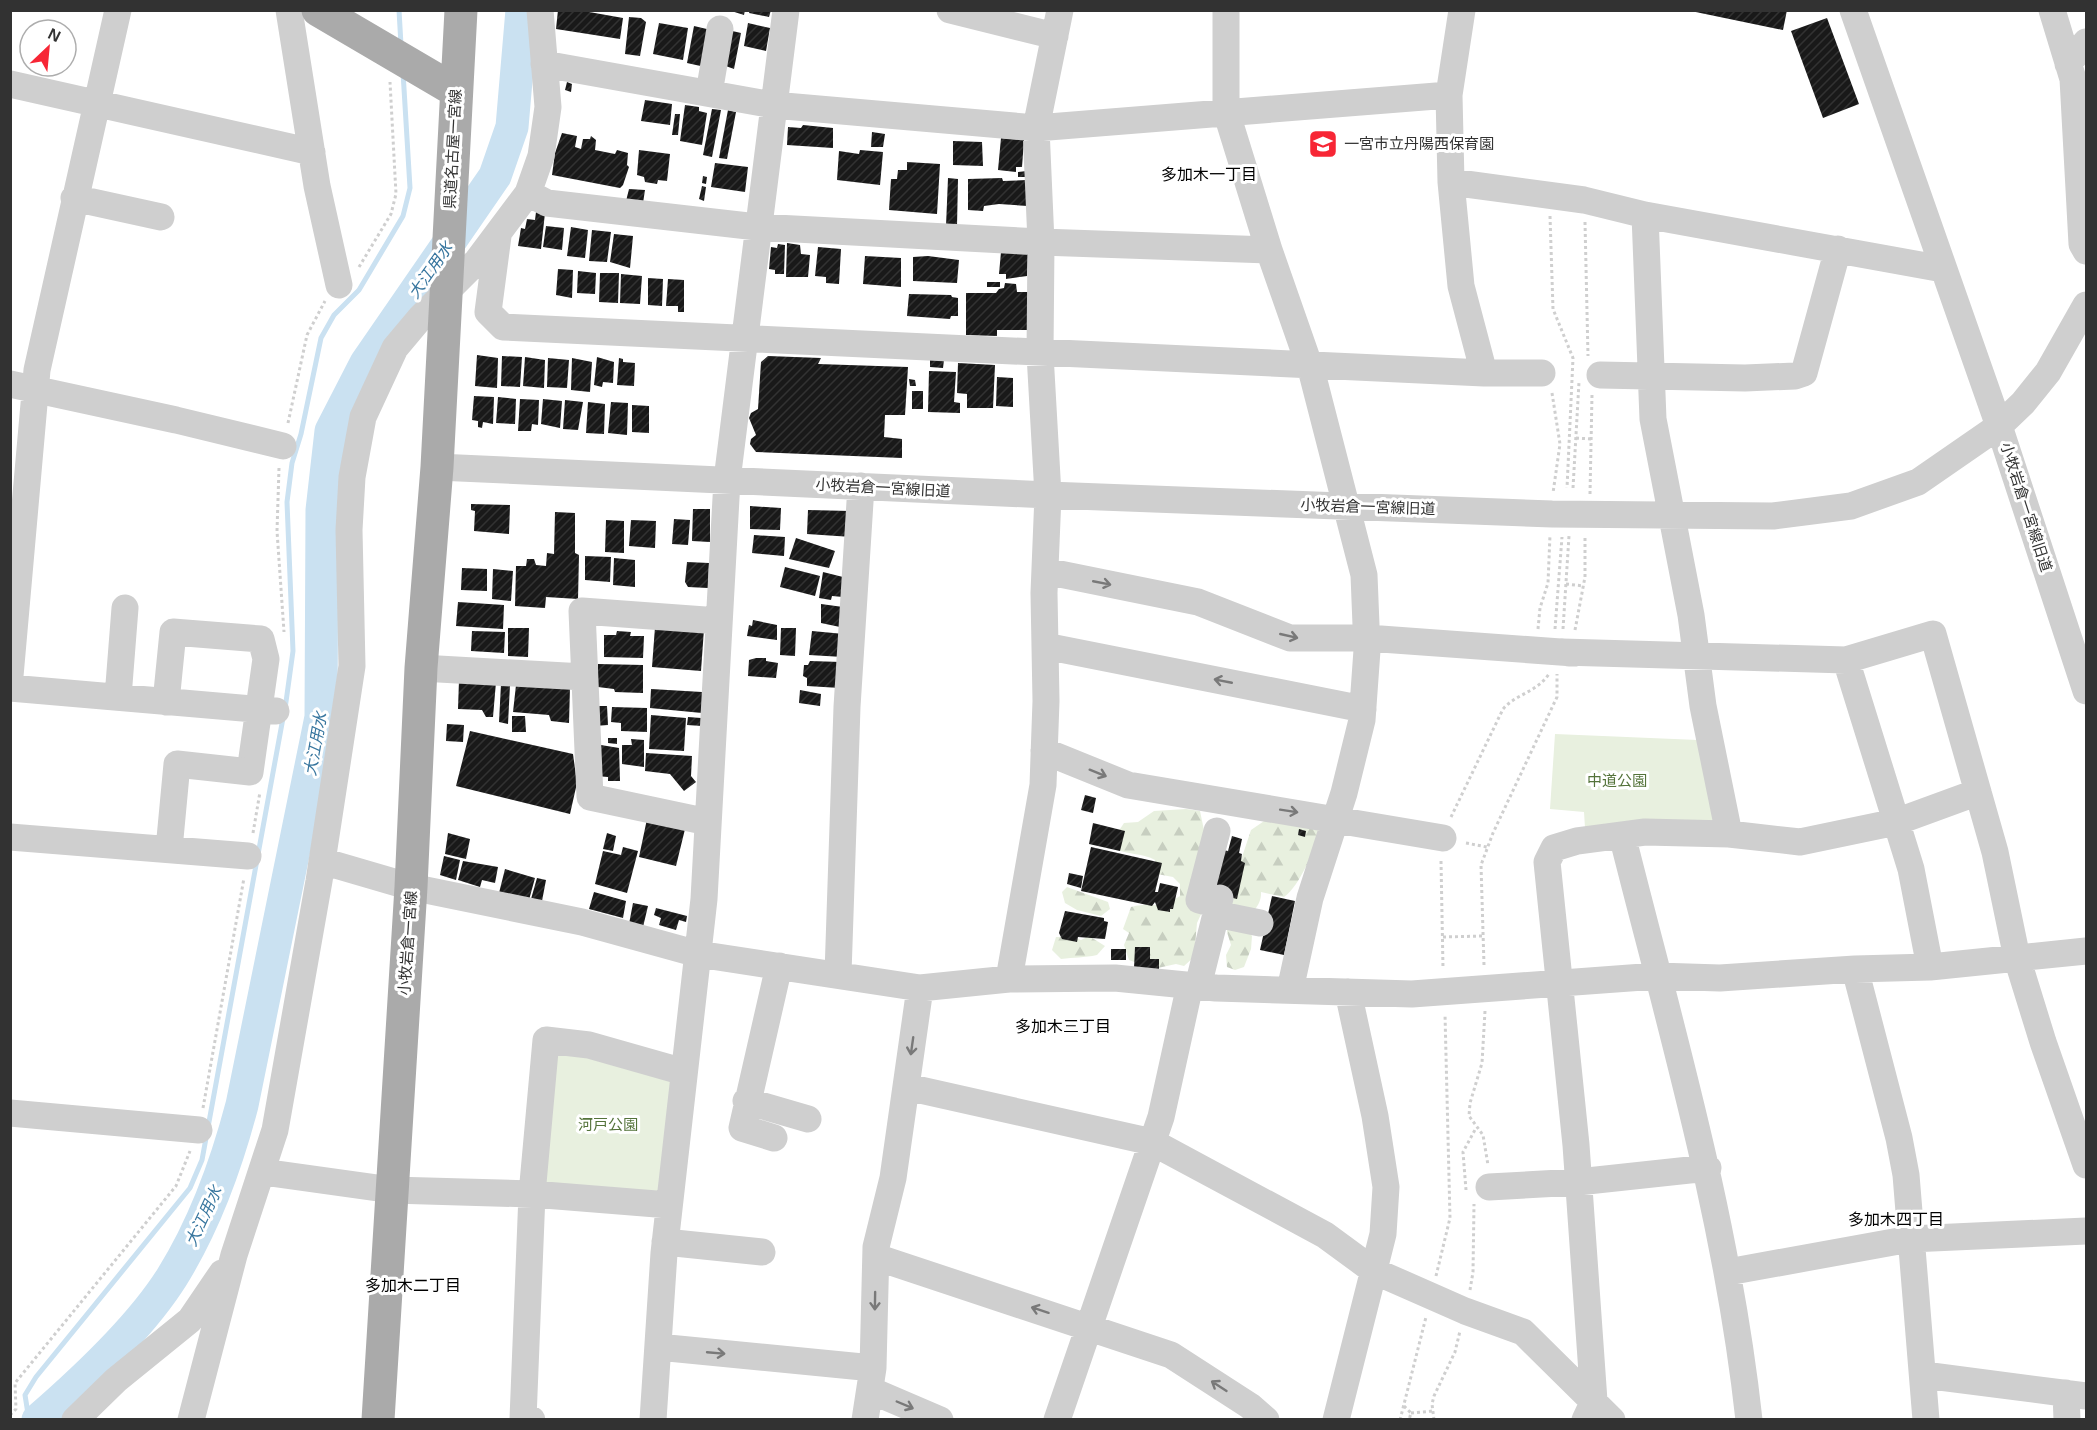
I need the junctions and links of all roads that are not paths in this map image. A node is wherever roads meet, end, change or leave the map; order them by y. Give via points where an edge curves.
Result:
1 (118, 10) edge
2 (289, 10) edge
3 (318, 10) edge
4 (461, 10) edge
5 (540, 10) edge
6 (786, 10) edge
7 (950, 10) edge
8 (1226, 10) edge
9 (1462, 10) edge
10 (1853, 10) edge
11 (2052, 10) edge
12 (1057, 23) edge
13 (720, 29) dead end
14 (2086, 42) edge
15 (544, 64) junction
16 (2068, 64) junction
17 (10, 84) edge
18 (456, 91) junction
19 (709, 93) junction
20 (1449, 95) junction
21 (96, 103) junction
22 (773, 105) junction
23 (1226, 111) junction
24 (1036, 128) junction
25 (312, 152) junction
26 (1451, 182) junction
27 (528, 193) junction
28 (74, 198) junction
29 (1645, 215) junction
30 (160, 217) dead end
31 (757, 227) junction
32 (498, 233) junction
33 (1041, 242) junction
34 (1838, 249) junction
35 (1269, 250) junction
36 (2086, 251) edge
37 (1943, 269) junction
38 (339, 285) dead end
39 (446, 287) junction
40 (2082, 321) edge
41 (743, 339) junction
42 (1040, 354) junction
43 (1309, 364) junction
44 (1484, 373) junction
45 (1542, 373) road end
46 (1600, 375) road end
47 (1652, 376) junction
48 (22, 387) edge
49 (1999, 426) junction
50 (283, 446) dead end
51 (437, 467) junction
52 (727, 480) junction
53 (861, 486) junction
54 (1048, 495) junction
55 (1347, 506) junction
56 (1670, 514) junction
57 (1045, 571) junction
58 (125, 608) dead end
59 (719, 621) junction
60 (1367, 638) junction
61 (1045, 646) junction
62 (1696, 657) junction
63 (1846, 660) junction
64 (421, 668) junction
65 (10, 676) edge
66 (584, 677) junction
67 (10, 688) edge
68 (2086, 692) edge
69 (118, 697) junction
70 (166, 702) junction
71 (1363, 709) junction
72 (268, 710) junction
73 (1044, 751) junction
74 (1978, 792) junction
75 (1337, 819) junction
76 (708, 822) junction
77 (1896, 822) junction
78 (1217, 831) dead end
79 (1729, 834) junction
80 (1622, 835) junction
81 (10, 837) edge
82 (1443, 838) road end
83 (170, 849) junction
84 (248, 856) dead end
85 (322, 861) junction
86 (411, 887) junction
87 (1218, 905) junction
88 (1260, 923) dead end
89 (2086, 951) edge
90 (698, 954) junction
91 (2017, 958) junction
92 (779, 966) junction
93 (1930, 967) junction
94 (1855, 969) junction
95 (838, 974) junction
96 (1656, 976) junction
97 (1009, 979) junction
98 (1559, 983) junction
99 (1194, 986) junction
100 (920, 988) junction
101 (1290, 990) junction
102 (1348, 992) junction
103 (684, 1072) junction
104 (907, 1087) junction
105 (747, 1101) junction
106 (10, 1113) edge
107 (808, 1119) dead end
108 (199, 1130) dead end
109 (774, 1138) dead end
110 (1152, 1142) junction
111 (2086, 1165) edge
112 (1707, 1168) junction
113 (264, 1172) junction
114 (1578, 1182) junction
115 (392, 1190) junction
116 (532, 1194) junction
117 (1481, 1196) road end
118 (669, 1205) junction
119 (2086, 1230) edge
120 (1910, 1239) junction
121 (665, 1242) junction
122 (762, 1252) dead end
123 (234, 1255) junction
124 (876, 1257) junction
125 (1374, 1271) junction
126 (1728, 1272) junction
127 (1088, 1326) junction
128 (658, 1347) junction
129 (1924, 1375) junction
130 (872, 1379) junction
131 (2076, 1394) edge
132 (1597, 1413) edge
133 (75, 1419) edge
134 (191, 1419) edge
135 (378, 1419) edge
136 (532, 1419) edge
137 (653, 1419) edge
138 (865, 1419) edge
139 (940, 1419) edge
140 (1057, 1419) edge
141 (1266, 1419) edge
142 (1336, 1419) edge
143 (1749, 1419) edge
144 (1926, 1419) edge
145 (2067, 1419) edge

1 - 21 street
2 - 25 street
3 - 18 main road
4 - 18 main road, 県道名古屋一宮線
5 - 15 street
6 - 22 street
7 - 12 street
8 - 23 street
9 - 20 street
10 - 37 street
11 - 16 street
12 - 24 street
13 - 19 street
14 - 16 street
15 - 19 street
15 - 27 street via 548,107 543,146
16 - 36 street via 2073,79 2082,244
17 - 21 street
18 - 39 main road, 県道名古屋一宮線
19 - 22 street
20 - 23 street
20 - 26 street
21 - 25 street
21 - 28 street
22 - 24 street
22 - 31 street
23 - 24 street
23 - 35 street
24 - 33 street
25 - 38 street
26 - 29 street via 1549,194
26 - 44 street via 1461,286
27 - 31 street via 548,203
27 - 32 street
28 - 30 street
28 - 48 street
29 - 34 street
29 - 47 street
31 - 33 street
31 - 41 street
32 - 39 street via 477,261
32 - 41 street via 488,312 503,327
33 - 35 street
33 - 42 street
34 - 37 street
34 - 47 street via 1804,373 1746,378
35 - 43 street
37 - 49 street
39 - 51 main road, 県道名古屋一宮線
39 - 85 street via 395,348 363,417 352,477 349,530 352,666
40 - 49 street via 2048,372
41 - 42 street
41 - 52 street
42 - 43 street
42 - 54 street
43 - 44 street
43 - 55 street
44 - 45 street
46 - 47 street
47 - 56 street via 1653,419
48 - 50 street
48 - 65 street
49 - 56 street, 小牧岩倉一宮線旧道 via 1918,482 1851,506 1773,516
49 - 68 street, 小牧岩倉一宮線旧道
51 - 52 street, 小牧岩倉一宮線旧道
51 - 64 main road, 小牧岩倉一宮線
52 - 53 street, 小牧岩倉一宮線旧道
52 - 59 street
53 - 54 street, 小牧岩倉一宮線旧道
53 - 95 street via 847,707
54 - 55 street, 小牧岩倉一宮線旧道
54 - 57 street
55 - 56 street, 小牧岩倉一宮線旧道
55 - 60 street via 1364,575
56 - 62 street
57 -> 60 street via 1198,602 1290,638
57 - 61 street
58 - 69 street
59 - 66 street via 582,612
59 - 76 street
60 - 62 street
60 - 71 street
71 -> 61 street
61 - 73 street
62 - 63 street
62 - 79 street
63 - 74 street via 1933,634
63 - 77 street
64 - 66 street
64 - 86 main road, 小牧岩倉一宮線
66 - 76 street via 590,797
67 - 69 street
69 - 70 street
70 - 72 street
70 - 72 street via 173,632 250,638 261,639 266,659
71 - 75 street
72 - 83 street via 250,772 177,764
73 -> 75 street via 1128,785
73 - 97 street via 1043,785
74 - 77 street
74 - 91 street
75 - 82 street
75 - 101 street via 1310,898
76 - 90 street
77 - 79 street via 1800,842
77 - 93 street via 1911,869
78 - 87 street via 1199,900
79 - 80 street
80 - 96 street
80 - 98 street via 1554,848 1548,862
81 - 83 street
83 - 84 street
85 - 86 street
85 - 113 street via 275,1130
86 - 90 street via 582,922
86 - 115 main road, 小牧岩倉一宮線
87 - 88 street
87 - 99 street
89 - 91 street
90 - 92 street
90 - 103 street
91 - 93 street
91 - 111 street
92 - 95 street
92 - 105 street
93 - 94 street
94 - 96 street via 1720,978
94 - 120 street via 1899,1138
95 - 100 street
96 - 98 street
96 - 112 street
97 - 99 street via 1115,978
97 - 100 street
98 - 102 street via 1444,992
98 - 114 street
99 - 101 street
99 - 110 street
100 -> 104 street
101 - 102 street
102 - 125 street via 1386,1187 1383,1234
103 - 116 street via 589,1045 546,1040
103 - 118 street
104 - 110 street
104 - 124 street
105 - 107 street
105 - 109 street via 742,1128
106 - 108 street
110 - 125 street via 1325,1235
110 - 127 street
112 - 114 street
112 - 126 street
113 - 115 street
113 - 123 street
114 - 117 street
114 - 132 street
115 - 116 street
115 - 135 main road, 小牧岩倉一宮線
116 - 118 street
116 - 136 street via 523,1419
118 - 121 street
119 - 120 street
120 - 126 street
120 - 129 street
121 - 122 street
121 - 128 street
123 - 133 street via 190,1320
123 - 134 street
127 -> 124 street
124 -> 130 street
125 - 132 street via 1523,1332
125 - 142 street
126 - 143 street
127 - 140 street
141 -> 127 street via 1171,1355
128 -> 130 street
128 - 137 street
129 - 131 street
129 - 144 street
130 - 138 street
130 -> 139 street
131 - 145 street

